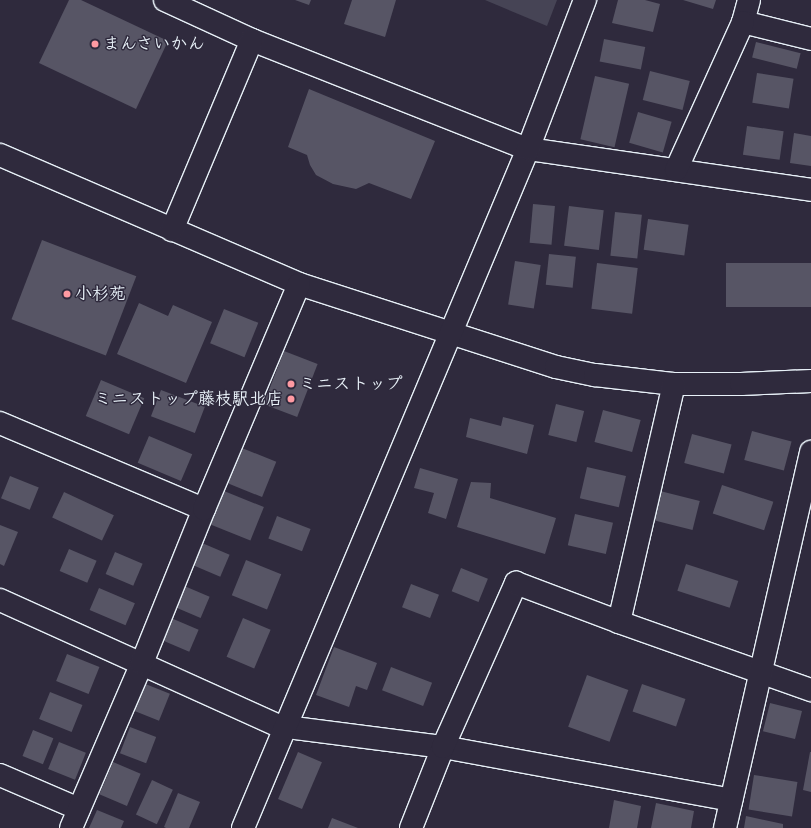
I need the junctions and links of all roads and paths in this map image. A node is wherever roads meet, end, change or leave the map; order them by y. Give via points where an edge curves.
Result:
1 (165, 0) edge
2 (585, 0) edge
3 (749, 0) edge
4 (743, 22) junction
5 (811, 39) edge
6 (252, 40) junction
7 (528, 150) junction
8 (0, 155) edge
9 (676, 170) junction
10 (811, 190) edge
11 (172, 230) junction
12 (299, 284) junction
13 (452, 333) junction
14 (811, 381) edge
15 (674, 384) junction
16 (0, 423) edge
17 (811, 452) edge
18 (204, 509) junction
19 (0, 600) edge
20 (619, 622) junction
21 (142, 663) junction
22 (761, 673) junction
23 (811, 690) edge
24 (286, 727) junction
25 (443, 747) junction
26 (0, 775) edge
27 (731, 800) junction
28 (75, 818) edge
29 (243, 828) edge
30 (411, 828) edge
31 (725, 828) edge

1 - 6 street
2 - 7 street
3 - 4 street
4 - 5 street
4 - 9 street
6 - 7 street
6 - 11 street
7 - 9 street
7 - 13 street
8 - 11 street
9 - 10 street
11 - 12 street
12 - 13 street
12 - 18 street
13 - 15 street via 556,367 595,375
13 - 24 street
14 - 15 street
15 - 20 street
16 - 18 street
17 - 22 street
18 - 21 street
19 - 21 street
20 - 22 street
20 - 25 street via 516,583
21 - 24 street
21 - 28 street
22 - 23 street
22 - 27 street
24 - 25 street
24 - 29 street
25 - 27 street
25 - 30 street
26 - 28 street
27 - 31 street

